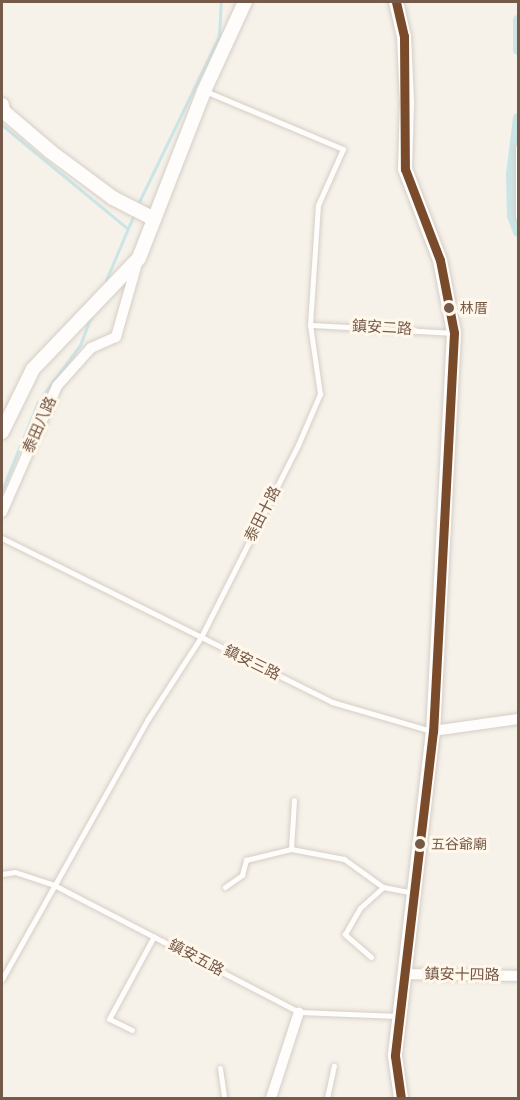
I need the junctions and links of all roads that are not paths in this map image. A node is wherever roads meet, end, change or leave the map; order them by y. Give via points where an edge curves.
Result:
1 (245, 2) edge
2 (396, 2) edge
3 (204, 91) junction
4 (2, 105) edge
5 (519, 147) edge
6 (519, 217) edge
7 (154, 219) junction
8 (139, 258) junction
9 (310, 325) junction
10 (454, 333) junction
11 (2, 432) edge
12 (2, 512) edge
13 (2, 538) edge
14 (201, 637) junction
15 (519, 719) edge
16 (433, 731) junction
17 (294, 800) dead end
18 (291, 849) junction
19 (2, 874) edge
20 (54, 885) junction
21 (225, 887) dead end
22 (382, 887) junction
23 (415, 893) junction
24 (154, 936) junction
25 (371, 957) dead end
26 (406, 974) junction
27 (519, 976) edge
28 (2, 979) edge
29 (299, 1012) junction
30 (398, 1016) junction
31 (132, 1030) dead end
32 (334, 1066) dead end
33 (220, 1068) dead end
34 (224, 1098) edge
35 (271, 1098) edge
36 (327, 1098) edge
37 (401, 1098) edge

1 - 3 street
2 - 10 street via 404,36 405,169 440,260
3 - 7 street
3 - 9 lane, 泰田十路 via 342,149 318,205
4 - 7 street via 3,111 51,152
5 - 6 lane
7 - 8 street
8 - 11 street via 33,369
8 - 12 street, 泰田八路 via 116,337 91,348 57,386
9 - 10 lane, 鎮安二路
9 - 14 lane, 泰田十路 via 320,394
10 - 16 street
13 - 14 lane, 鎮安三路
14 - 16 lane, 鎮安三路 via 332,702
14 - 20 lane, 泰田十路 via 148,719
15 - 16 street, 鎮安三路
16 - 23 street
17 - 18 lane
18 - 21 lane via 246,860 242,875
18 - 22 lane via 344,859
19 - 20 lane, 鎮安五路 via 15,872
20 - 24 lane, 鎮安五路
20 - 28 lane, 泰田十路
22 - 23 lane
22 - 25 lane via 360,908 345,934
23 - 26 street
24 - 29 lane, 鎮安五路
24 - 31 lane via 109,1019
26 - 27 street, 鎮安十四路
26 - 30 street
29 - 30 lane, 鎮安五路
29 - 35 street
30 - 37 street via 395,1056
32 - 36 lane
33 - 34 lane

